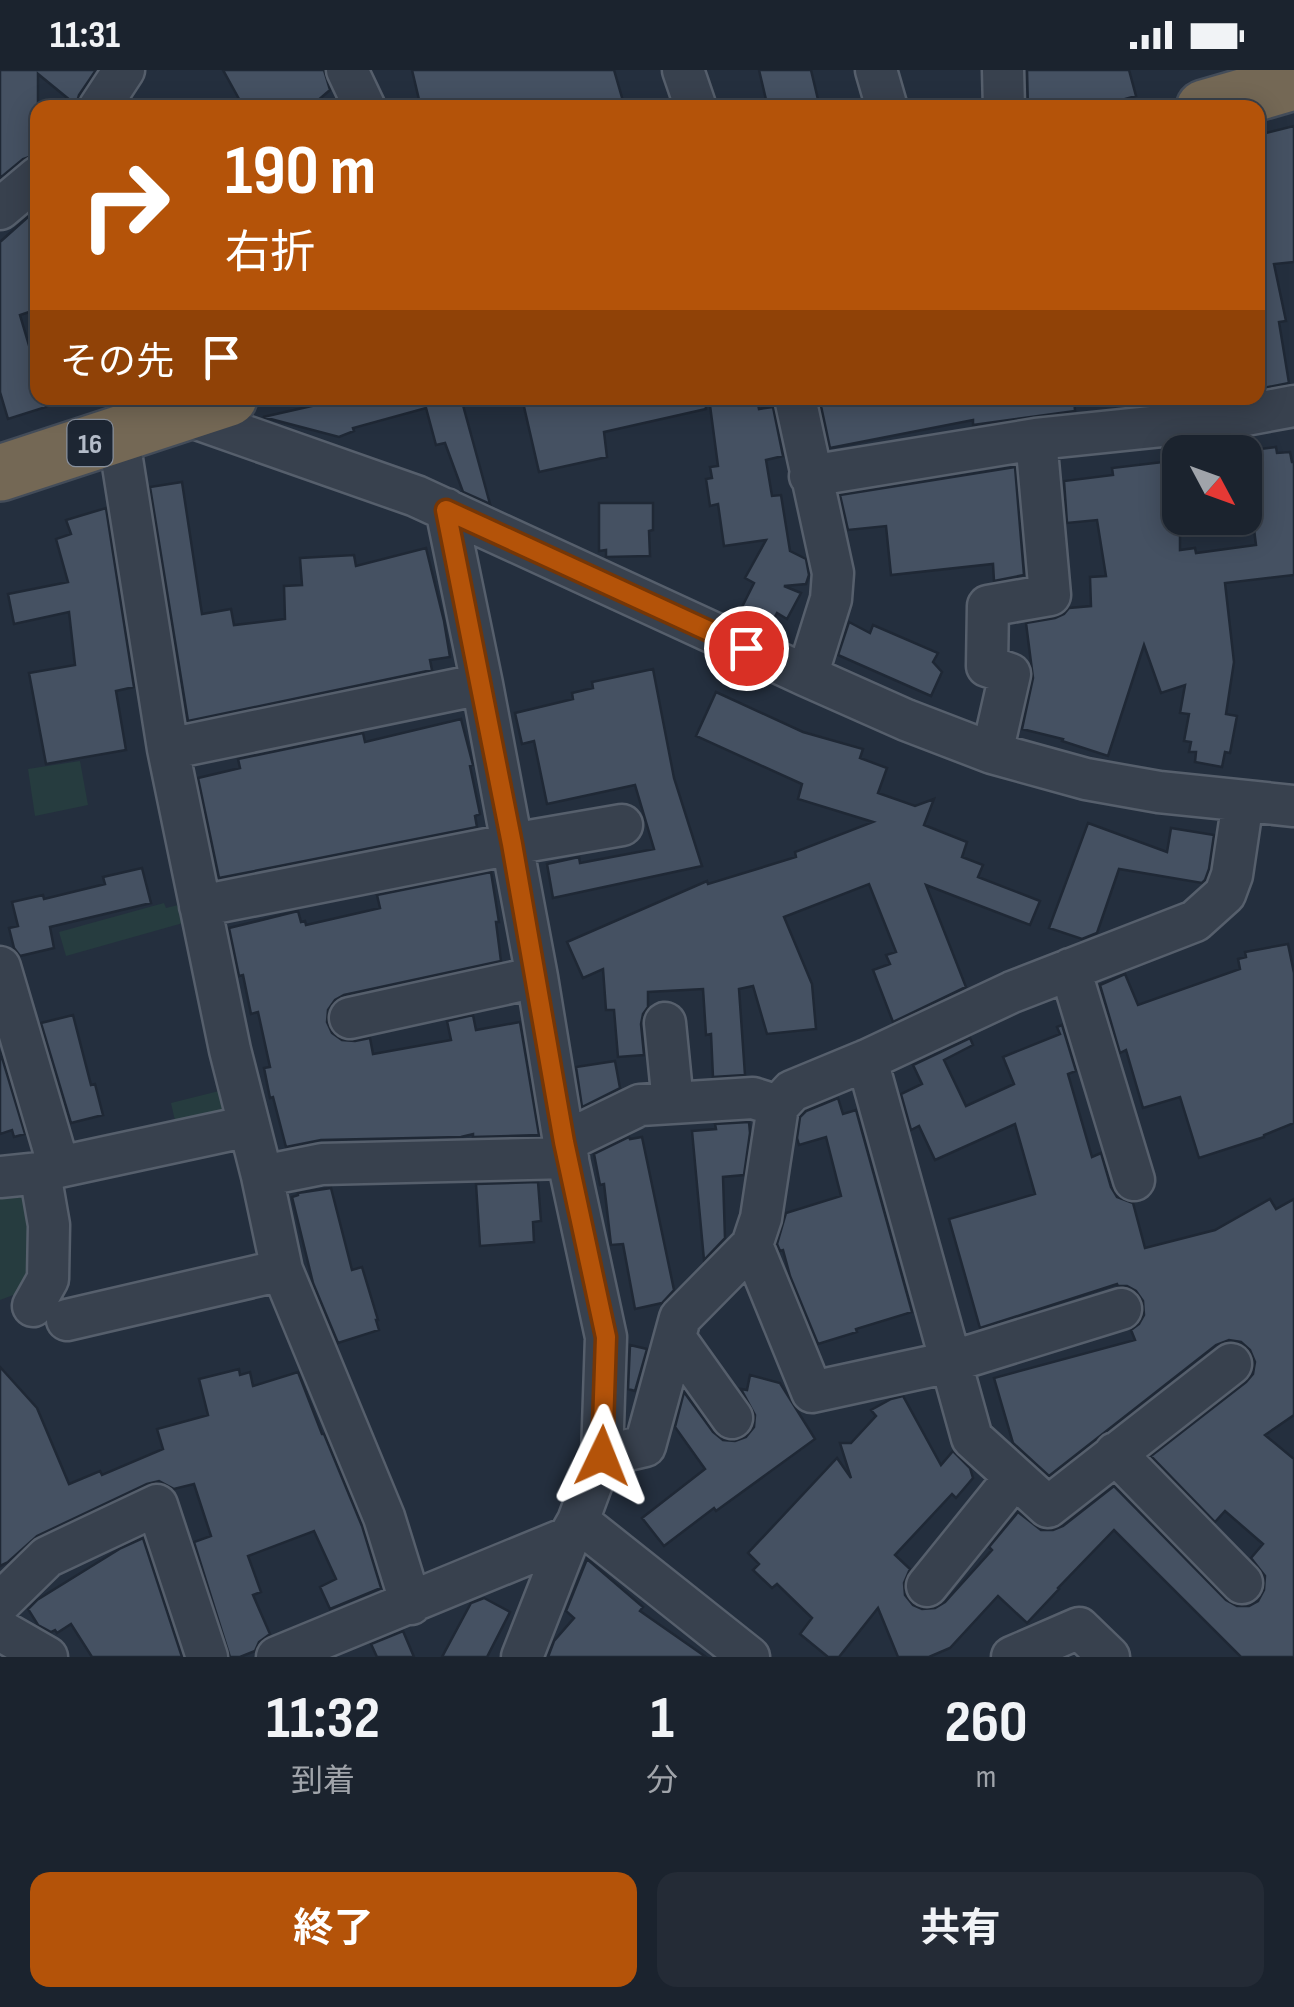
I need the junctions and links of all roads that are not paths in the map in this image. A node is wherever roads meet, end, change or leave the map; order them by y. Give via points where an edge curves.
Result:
1 (124, 70) edge
2 (347, 70) edge
3 (683, 70) edge
4 (876, 70) edge
5 (1003, 70) edge
6 (1294, 82) edge
7 (104, 100) edge
8 (361, 100) edge
9 (693, 100) edge
10 (885, 100) edge
11 (1004, 100) edge
12 (1232, 100) edge
13 (30, 184) edge
14 (0, 209) edge
15 (204, 405) edge
16 (796, 405) edge
17 (1294, 406) edge
18 (118, 434) junction
19 (1036, 439) junction
20 (0, 473) edge
21 (810, 476) junction
22 (446, 510) junction
23 (807, 676) junction
24 (482, 684) junction
25 (168, 750) junction
26 (992, 753) junction
27 (1243, 801) junction
28 (1294, 806) edge
29 (622, 825) dead end
30 (512, 844) junction
31 (200, 906) junction
32 (0, 968) edge
33 (1070, 969) junction
34 (536, 977) junction
35 (372, 1023) dead end
36 (665, 1023) dead end
37 (867, 1060) junction
38 (673, 1103) junction
39 (778, 1106) junction
40 (250, 1126) junction
41 (566, 1150) junction
42 (50, 1170) junction
43 (262, 1176) junction
44 (0, 1178) edge
45 (1134, 1180) dead end
46 (752, 1245) junction
47 (282, 1270) junction
48 (1121, 1308) dead end
49 (675, 1338) junction
50 (950, 1362) junction
51 (1231, 1364) dead end
52 (732, 1418) dead end
53 (1115, 1453) junction
54 (602, 1456) junction
55 (1015, 1476) junction
56 (573, 1529) junction
57 (1242, 1583) dead end
58 (927, 1586) dead end
59 (0, 1603) edge
60 (411, 1604) junction
61 (0, 1630) edge
62 (300, 1652) edge
63 (47, 1657) edge
64 (207, 1657) edge
65 (522, 1657) edge
66 (749, 1657) edge
67 (1012, 1657) edge
68 (1109, 1657) edge

1 - 7 street
2 - 8 street
3 - 9 street
4 - 10 street
5 - 11 street
6 - 12 highway
13 - 14 street
15 - 18 highway, 16
15 - 22 street via 266,445
16 - 21 street
17 - 19 street
18 - 20 highway, 16
18 - 25 street
19 - 21 street
19 - 26 street via 1050,596 988,606 987,666 1010,674
21 - 23 street via 833,573 832,599
22 - 23 street
22 - 24 street
23 - 26 street
24 - 25 street
24 - 30 street
25 - 31 street
26 - 27 street via 1086,780
27 - 28 street
27 - 33 street via 1226,894 1195,921
29 - 30 street
30 - 31 street
30 - 34 street
31 - 40 street
32 - 42 street
33 - 37 street
33 - 45 street
34 - 35 street
34 - 41 street
36 - 38 street
37 - 39 street via 792,1091
37 - 50 street
38 - 39 street via 753,1098
38 - 41 street via 640,1105
39 - 46 street
40 - 42 street
40 - 43 street
41 - 43 street via 322,1164
41 - 54 street via 606,1337
42 - 44 street
42 - 47 street via 50,1313
43 - 47 street
46 - 49 street via 680,1318
46 - 50 street via 812,1392
47 - 60 street via 384,1517
48 - 50 street
49 - 52 street
49 - 54 street via 645,1446
50 - 55 street via 972,1438
51 - 53 street
53 - 55 street via 1048,1507
53 - 57 street
54 - 56 street
55 - 58 street
56 - 60 street
56 - 65 street
56 - 66 street
59 - 64 street via 47,1557 158,1506
60 - 62 street
61 - 63 street
67 - 68 street via 1079,1628

